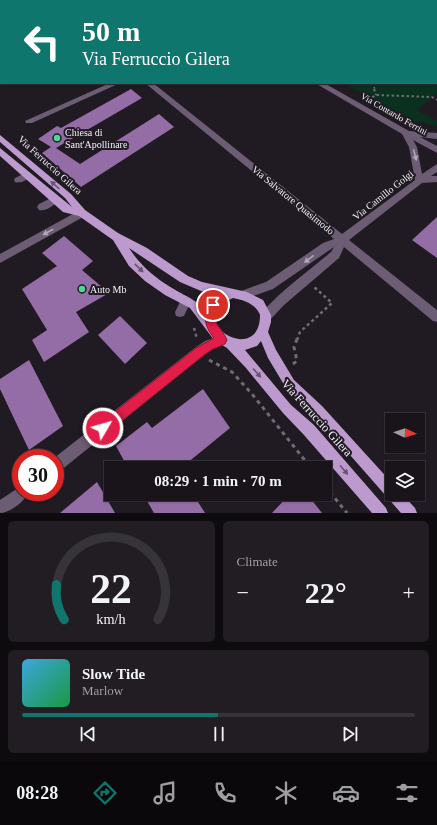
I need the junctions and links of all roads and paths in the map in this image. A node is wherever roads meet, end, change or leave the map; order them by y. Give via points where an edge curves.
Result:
1 (114, 84) edge
2 (151, 84) edge
3 (321, 84) edge
4 (373, 84) edge
5 (376, 95) junction
6 (437, 100) edge
7 (368, 101) dead end
8 (29, 121) dead end
9 (405, 132) junction
10 (437, 136) edge
11 (0, 138) edge
12 (437, 150) edge
13 (0, 151) edge
14 (437, 167) edge
15 (28, 175) junction
16 (437, 179) edge
17 (18, 180) dead end
18 (419, 180) junction
19 (55, 199) junction
20 (42, 207) dead end
21 (82, 213) junction
22 (116, 236) junction
23 (342, 240) junction
24 (0, 259) edge
25 (306, 280) junction
26 (232, 293) junction
27 (245, 294) junction
28 (190, 303) junction
29 (180, 312) dead end
30 (265, 317) junction
31 (437, 317) edge
32 (211, 327) junction
33 (262, 331) junction
34 (226, 342) junction
35 (200, 352) junction
36 (282, 373) junction
37 (266, 383) junction
38 (252, 394) junction
39 (64, 459) edge
40 (305, 461) edge
41 (385, 486) edge
42 (332, 495) edge
43 (12, 500) edge
44 (399, 501) edge
45 (0, 510) edge
46 (347, 513) edge
47 (381, 513) edge
48 (410, 513) edge

1 - 8 street
2 - 23 street, Via Salvatore Quasimodo
3 - 9 street, Via Contardo Ferrini
4 - 5 path
5 - 6 path via 432,97
5 - 7 path
9 - 10 street
9 - 12 street, Via Contardo Ferrini
9 -> 18 street via 413,146
21 -> 11 main road, Via Ferruccio Gilera via 68,196
13 - 15 main road, Via Ferruccio Gilera
14 - 18 street, Via Camillo Golgi
15 - 17 street
15 - 19 main road, Via Ferruccio Gilera
16 - 18 street
18 - 23 street, Via Camillo Golgi
19 - 20 street
19 - 21 main road, Via Ferruccio Gilera via 66,209
21 - 22 main road, Via Ferruccio Gilera
21 -> 24 street
22 - 26 main road, Via Ferruccio Gilera via 184,279
22 -> 28 main road, Via Ferruccio Gilera via 133,263 149,278
23 - 25 street via 335,255
23 -> 27 street via 326,246 269,286
23 - 31 street, Via Salvatore Quasimodo
25 - 30 street
25 - 36 path via 332,303 300,332 294,347 297,361
26 - 27 main road, Via Ferruccio Gilera
26 - 32 main road via 213,305 209,316
27 - 30 main road via 259,303
28 - 29 street
28 - 32 main road, Via Ferruccio Gilera
28 - 35 path
30 - 33 main road
32 - 34 main road, Via Ferruccio Gilera
33 - 34 main road via 249,343
33 - 36 main road, Via Ferruccio Gilera
34 - 35 street via 209,345
34 -> 37 main road, Via Ferruccio Gilera
35 - 38 path via 212,363 232,372
35 - 39 street
36 - 41 main road, Via Ferruccio Gilera
37 - 38 path
37 -> 47 main road, Via Ferruccio Gilera
38 - 40 path
42 - 46 path
43 - 45 street
44 - 48 main road, Via Ferruccio Gilera

